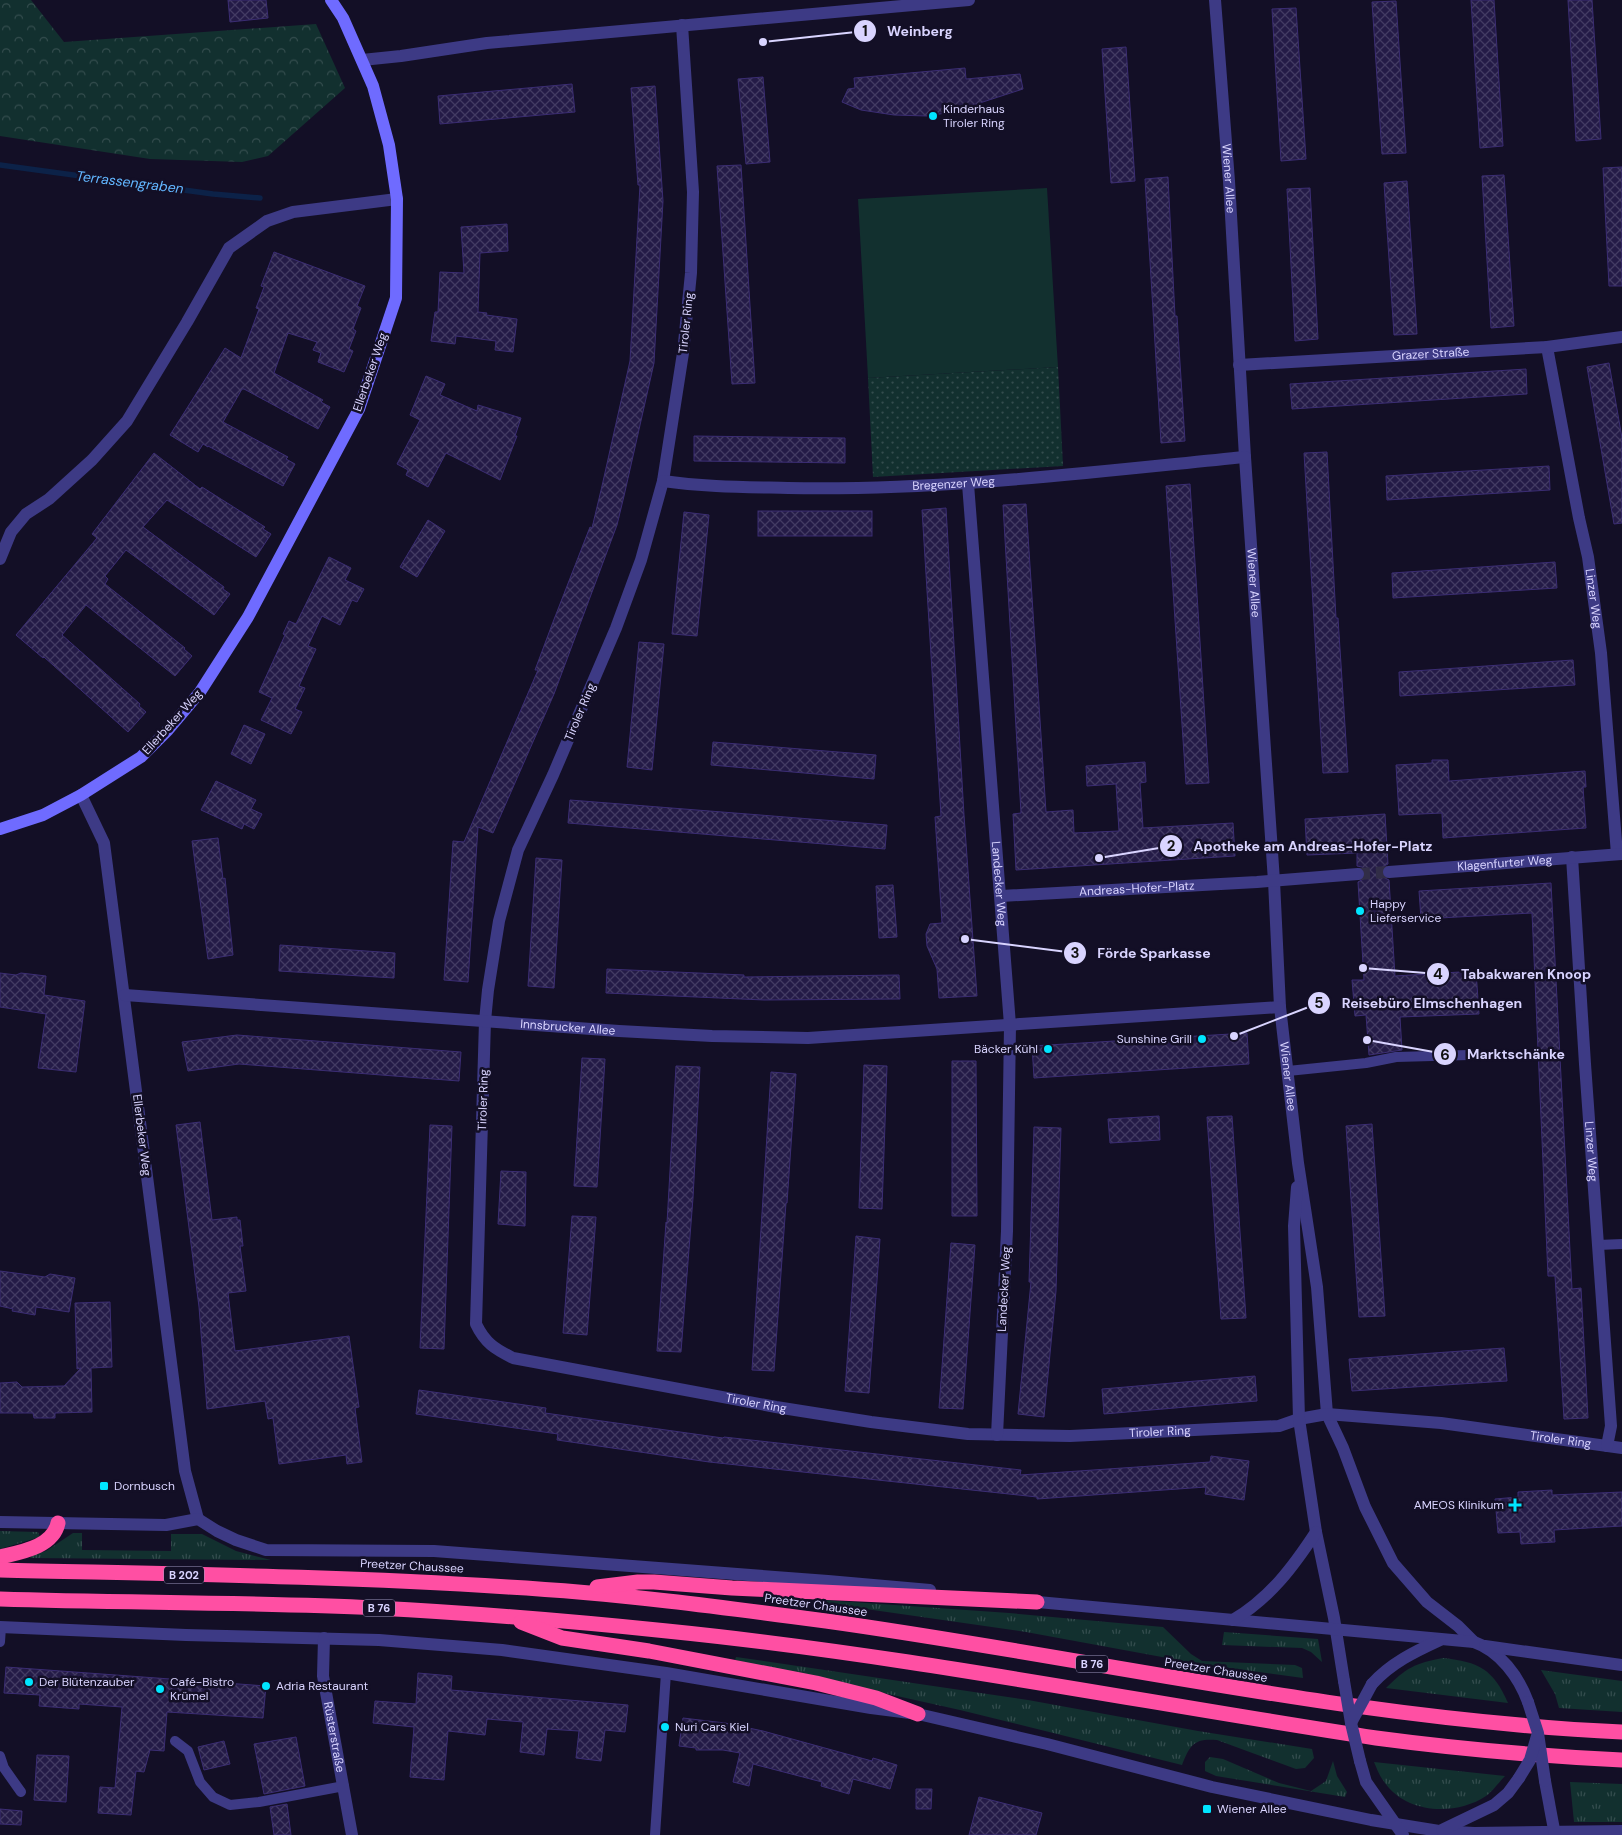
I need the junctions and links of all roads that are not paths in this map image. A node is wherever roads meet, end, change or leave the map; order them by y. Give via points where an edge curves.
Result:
1 (331, 0) edge
2 (969, 0) edge
3 (1215, 0) edge
4 (682, 26) junction
5 (362, 60) junction
6 (397, 199) junction
7 (1622, 337) edge
8 (1547, 347) junction
9 (1239, 365) junction
10 (1245, 457) junction
11 (663, 481) junction
12 (968, 484) junction
13 (0, 559) edge
14 (81, 795) junction
15 (0, 828) edge
16 (1619, 854) edge
17 (1572, 857) junction
18 (1389, 872) tunnel mouth
19 (1358, 874) tunnel mouth
20 (1274, 881) junction
21 (1001, 896) junction
22 (125, 995) junction
23 (1280, 1006) junction
24 (485, 1021) junction
25 (1010, 1025) junction
26 (1469, 1054) dead end
27 (1288, 1070) junction
28 (1298, 1163) junction
29 (1622, 1244) edge
30 (1598, 1245) junction
31 (1327, 1414) junction
32 (1299, 1419) junction
33 (996, 1435) junction
34 (1607, 1446) junction
35 (1622, 1448) edge
36 (198, 1519) junction
37 (0, 1522) edge
38 (58, 1523) junction
39 (1316, 1532) junction
40 (0, 1557) edge
41 (0, 1570) edge
42 (367, 1579) joint
43 (563, 1590) junction
44 (0, 1599) edge
45 (1038, 1602) junction
46 (506, 1616) junction
47 (1233, 1620) junction
48 (1, 1627) edge
49 (1336, 1630) junction
50 (324, 1638) junction
51 (1442, 1639) junction
52 (0, 1642) edge
53 (1479, 1644) junction
54 (1622, 1665) edge
55 (666, 1673) junction
56 (918, 1714) junction
57 (1351, 1723) junction
58 (1622, 1732) edge
59 (1538, 1733) junction
60 (174, 1741) dead end
61 (0, 1756) edge
62 (1622, 1760) edge
63 (344, 1786) junction
64 (21, 1792) dead end
65 (1394, 1824) junction
66 (1440, 1831) junction
67 (1622, 1831) edge
68 (1554, 1834) edge
69 (352, 1835) edge
70 (655, 1835) edge
71 (1403, 1835) edge

1 - 5 street, Ellerbeker Weg
2 - 4 street
3 - 9 street, Wiener Allee
4 - 5 street via 487,43
4 - 11 street, Tiroler Ring via 693,192 691,273 683,353
5 - 6 street, Ellerbeker Weg via 383,120
6 - 13 street via 293,212 267,221 229,248 127,421 92,460 49,499 26,514 11,532
6 - 14 street, Ellerbeker Weg via 396,298 355,417 248,617 200,692 141,757
7 - 8 street, Grazer Straße
8 - 9 street, Grazer Straße
8 - 16 street, Linzer Weg via 1588,557 1601,653
9 - 10 street, Wiener Allee
10 - 12 street, Bregenzer Weg
10 - 20 street, Wiener Allee
11 - 12 street, Bregenzer Weg via 694,486 850,489
11 - 24 street, Tiroler Ring via 616,628 518,850 499,921
12 - 21 street, Landecker Weg
14 - 15 street via 43,815
14 - 22 street, Ellerbeker Weg via 104,843
16 - 17 street, Klagenfurter Weg
17 - 18 street, Klagenfurter Weg
17 - 30 street, Linzer Weg
19 - 20 street
20 - 21 street, Andreas-Hofer-Platz
20 - 23 street, Wiener Allee
21 - 25 street, Landecker Weg
22 - 24 street, Innsbrucker Allee
22 - 36 street, Ellerbeker Weg via 185,1471
23 - 25 street
23 - 27 street, Wiener Allee
24 - 25 street, Innsbrucker Allee via 665,1034 808,1038
24 - 33 street, Tiroler Ring via 476,1324 480,1334 494,1348 512,1358 776,1407 871,1422
25 - 33 street, Landecker Weg via 1007,1231
26 - 27 lane via 1396,1057
27 - 28 street, Wiener Allee
28 - 31 street, Wiener Allee via 1316,1288
28 - 32 street, Wiener Allee via 1294,1236
29 - 30 lane
30 - 34 street, Linzer Weg via 1611,1426
31 - 32 street, Tiroler Ring
31 - 34 street, Tiroler Ring via 1441,1423
31 - 53 street, Wiener Allee via 1365,1507 1393,1563 1427,1602
32 - 33 street, Tiroler Ring via 1280,1426 1070,1436
32 - 39 street, Wiener Allee
34 - 35 street, Tiroler Ring
36 - 38 street via 166,1525
36 - 45 street, Preetzer Chaussee via 236,1540 266,1550 415,1551 522,1557 828,1581
37 - 38 street
38 - 40 highway via 56,1532 46,1541
39 - 47 street via 1274,1588
39 - 49 street, Wiener Allee
41 - 42 highway, Preetzer Chaussee / B 202
42 - 43 highway, Preetzer Chaussee / B 76
43 - 45 highway via 646,1582
43 - 58 highway, Preetzer Chaussee / B 76 via 827,1622 1379,1710 1509,1725
44 - 46 highway, B 76 via 374,1608
45 - 47 street, Preetzer Chaussee
46 - 56 highway via 562,1638 816,1683 876,1698
46 - 62 highway, B 76 via 842,1652 1449,1748
47 - 49 street, Preetzer Chaussee
48 - 50 street
48 - 52 lane
49 - 51 street, Preetzer Chaussee
49 - 57 street, Wiener Allee, bridge
50 - 55 street via 502,1650
50 - 63 street, Rüsterstraße via 323,1676
51 - 53 street, Preetzer Chaussee
51 - 57 street, bridge via 1410,1654 1383,1672 1372,1684
53 - 54 street
53 - 59 street, Wiener Allee, bridge via 1508,1666 1525,1693
55 - 56 street
55 - 70 lane
56 - 65 street via 1212,1787
57 - 65 street, Wiener Allee, bridge via 1366,1782
59 - 66 street, bridge via 1530,1760 1508,1793 1494,1806
59 - 68 street, Wiener Allee, bridge
60 - 63 lane via 188,1751 200,1782 213,1798 230,1804
61 - 64 lane via 4,1768
63 - 69 street, Rüsterstraße
65 - 66 street
65 - 71 street, Wiener Allee
66 - 68 street
67 - 68 street

